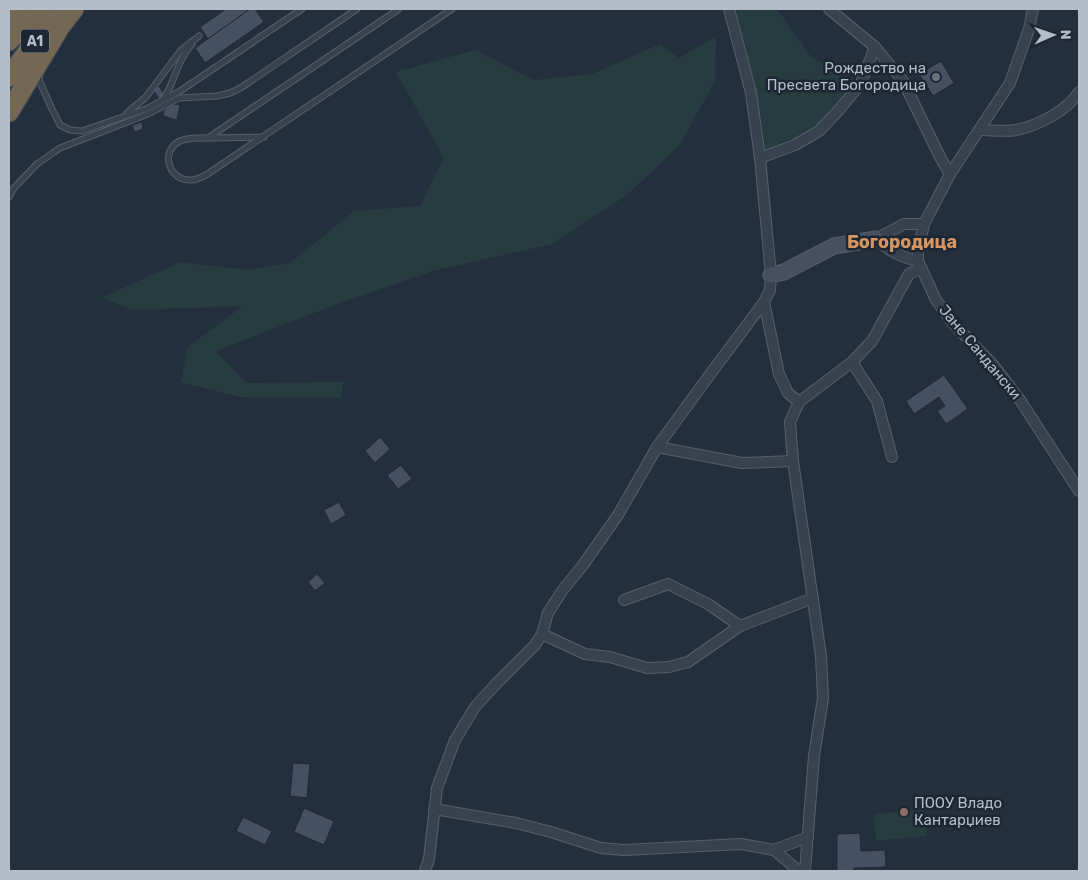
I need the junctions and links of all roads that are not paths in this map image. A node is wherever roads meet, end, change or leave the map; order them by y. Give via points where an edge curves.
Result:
1 (17, 9) edge
2 (39, 9) edge
3 (66, 9) edge
4 (72, 9) edge
5 (302, 9) edge
6 (357, 9) edge
7 (399, 9) edge
8 (452, 9) edge
9 (729, 9) edge
10 (829, 9) edge
11 (1033, 9) edge
12 (9, 17) edge
13 (9, 41) edge
14 (875, 47) junction
15 (41, 59) junction
16 (9, 78) edge
17 (1079, 92) edge
18 (9, 94) edge
19 (165, 101) junction
20 (9, 112) edge
21 (121, 117) junction
22 (980, 130) junction
23 (264, 136) junction
24 (208, 138) junction
25 (760, 158) junction
26 (950, 174) junction
27 (9, 197) edge
28 (924, 224) junction
29 (876, 239) junction
30 (919, 264) junction
31 (771, 275) junction
32 (764, 302) junction
33 (852, 362) junction
34 (799, 402) junction
35 (658, 447) junction
36 (892, 457) dead end
37 (792, 461) junction
38 (1079, 491) edge
39 (813, 598) junction
40 (624, 600) dead end
41 (740, 626) junction
42 (542, 634) junction
43 (434, 809) junction
44 (808, 837) junction
45 (774, 850) junction
46 (425, 871) edge
47 (799, 871) edge
48 (805, 871) edge

1 - 12 highway, A1
2 - 13 highway, A1
3 - 16 highway, A1 via 52,20
4 - 15 highway
4 - 18 highway via 28,63
5 - 19 lane
6 - 19 lane via 230,93
7 - 24 lane
8 - 23 lane
9 - 25 street via 751,93
10 - 14 street
11 - 22 street via 1010,84
14 - 25 street via 861,83 819,131 795,145
14 - 26 street via 903,81
15 - 20 highway
15 - 21 lane via 40,80 60,125 82,131
17 - 22 street via 1048,119 1015,130
19 - 21 lane
19 - 21 lane via 180,62 202,34 181,50 146,97
19 - 27 lane via 148,114 60,148 37,164
22 - 26 street
23 - 24 lane
23 - 24 lane via 206,175 193,180 182,179 172,173 169,155 174,146 181,140
25 - 31 street
26 - 28 street
28 - 29 street via 904,224
28 - 30 street via 918,251
29 - 30 street via 888,250
29 - 31 street via 834,246 784,272
30 - 33 street via 909,274 872,341
30 - 38 street, Јане Сандански via 936,300 1020,400
31 - 32 street via 770,290
32 - 34 street via 778,374 788,394
32 - 35 street
33 - 34 street
33 - 36 street via 877,401
34 - 37 street via 790,422
35 - 37 street via 742,463
35 - 42 street via 618,515 552,606
37 - 39 street
39 - 41 street
39 - 44 street via 823,698 814,756
40 - 41 street via 668,584 708,604
41 - 42 street via 688,662 647,668 610,657 584,654
42 - 43 street via 536,645 475,707 455,740 437,788
43 - 45 street via 516,823 601,848 624,850 741,844
43 - 46 street
44 - 45 street
44 - 48 street
45 - 47 street

